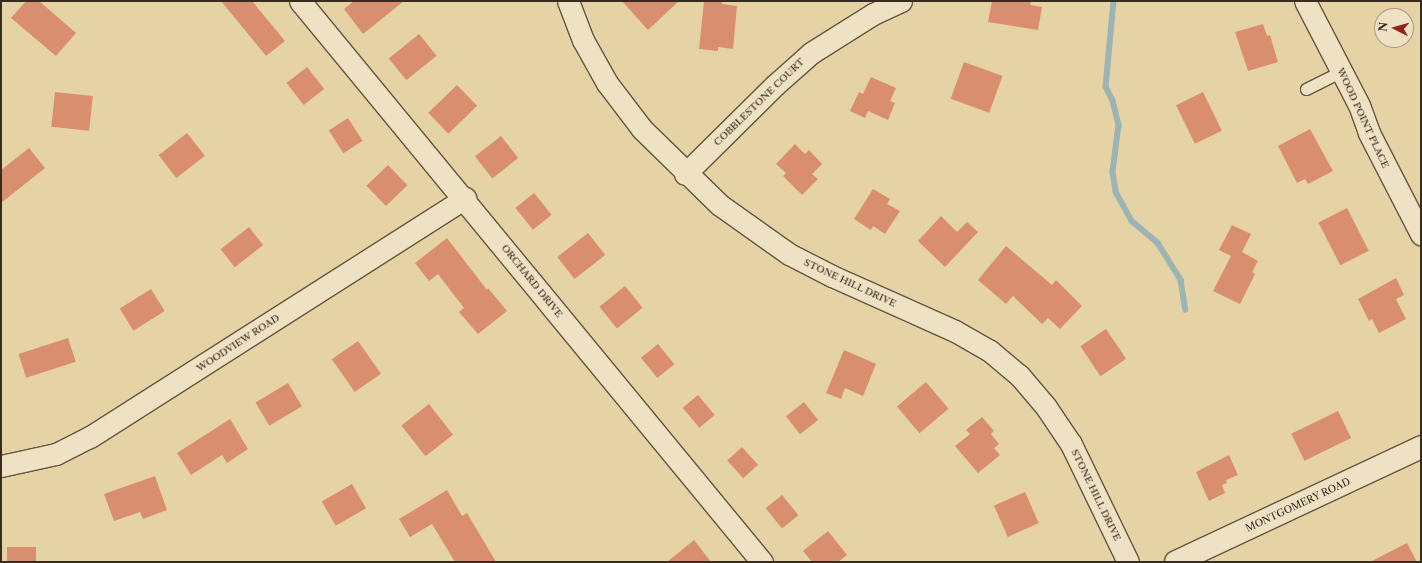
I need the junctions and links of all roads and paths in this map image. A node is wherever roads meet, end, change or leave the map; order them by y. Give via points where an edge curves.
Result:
1 (300, 1) edge
2 (568, 1) edge
3 (901, 1) edge
4 (1305, 1) edge
5 (1342, 71) junction
6 (1306, 89) dead end
7 (685, 174) junction
8 (465, 198) junction
9 (1416, 211) edge
10 (1421, 234) edge
11 (1421, 447) edge
12 (1, 466) edge
13 (762, 562) edge
14 (1128, 562) edge
15 (1176, 562) edge

1 - 8 street, ORCHARD DRIVE
2 - 7 street, STONE HILL DRIVE via 583,40 607,83 642,129
3 - 7 street, COBBLESTONE COURT via 873,14 811,53
4 - 5 street, WOOD POINT PLACE
5 - 6 lane
5 - 9 street, WOOD POINT PLACE via 1359,105 1369,133
7 - 14 street, STONE HILL DRIVE via 720,205 789,254 955,331 990,351 1019,376 1046,407 1071,444
8 - 12 street, WOODVIEW ROAD via 90,437 56,454
8 - 13 street, ORCHARD DRIVE
9 - 10 street, WOOD POINT PLACE
11 - 15 main road, MONTGOMERY ROAD

